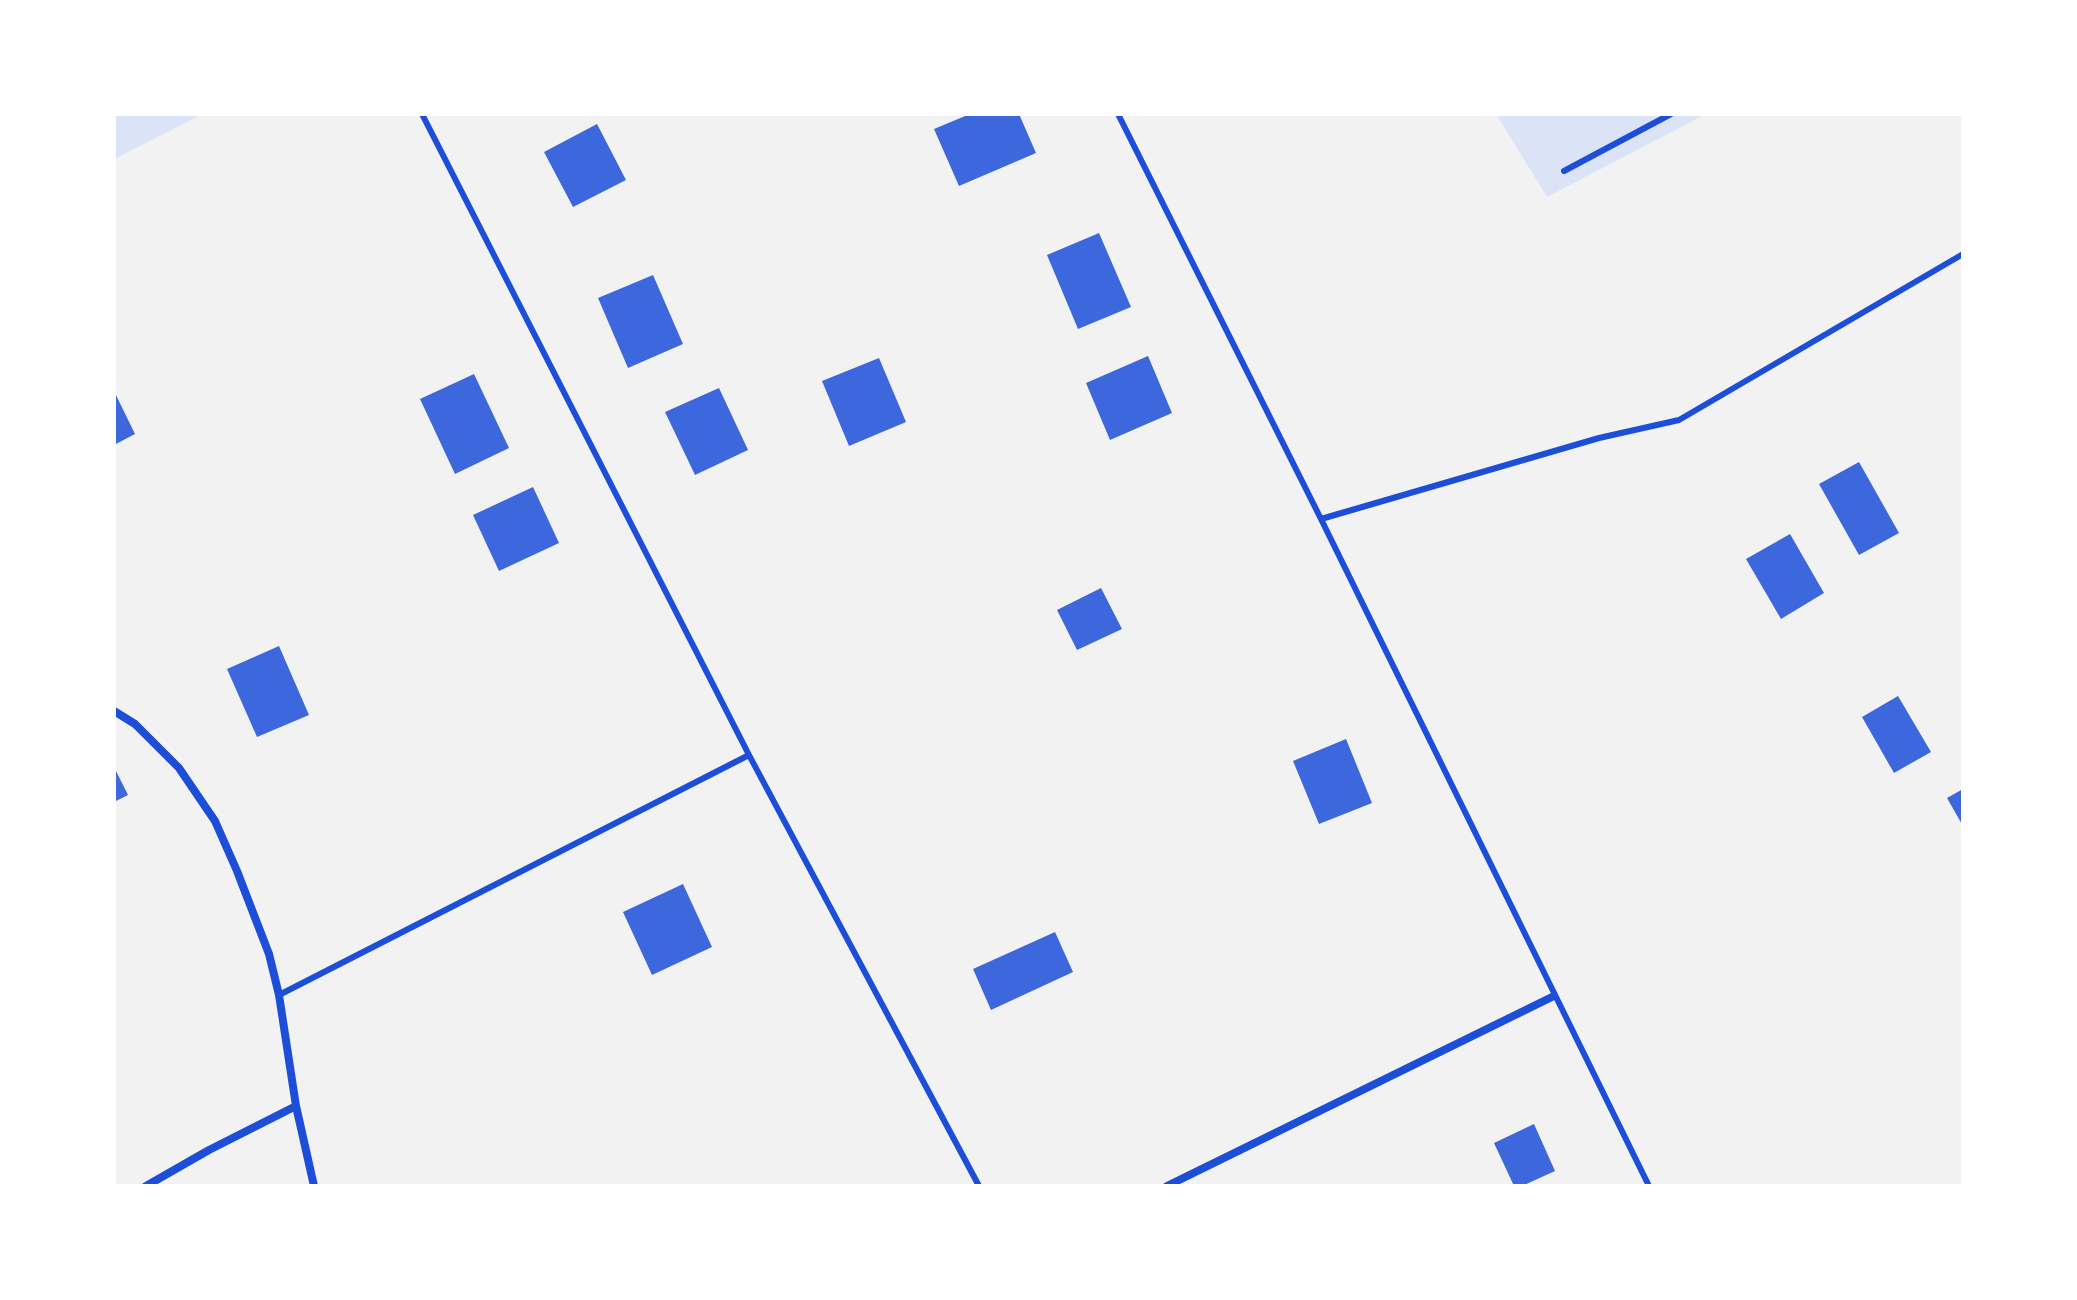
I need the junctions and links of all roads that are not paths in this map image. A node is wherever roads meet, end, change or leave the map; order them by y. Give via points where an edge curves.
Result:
1 (422, 114) edge
2 (1118, 114) edge
3 (1671, 114) edge
4 (1564, 171) dead end
5 (1963, 254) edge
6 (1321, 519) junction
7 (114, 711) edge
8 (749, 755) junction
9 (279, 995) junction
10 (1554, 996) junction
11 (296, 1106) junction
12 (146, 1186) edge
13 (314, 1186) edge
14 (979, 1186) edge
15 (1167, 1186) edge
16 (1649, 1186) edge

1 - 8 lane
2 - 6 lane
3 - 4 lane
5 - 6 lane via 1679,420
6 - 10 lane
7 - 9 street via 135,724 179,768 215,821 269,954
8 - 9 lane
8 - 14 lane
9 - 11 street
10 - 15 street
10 - 16 lane
11 - 12 street
11 - 13 street

